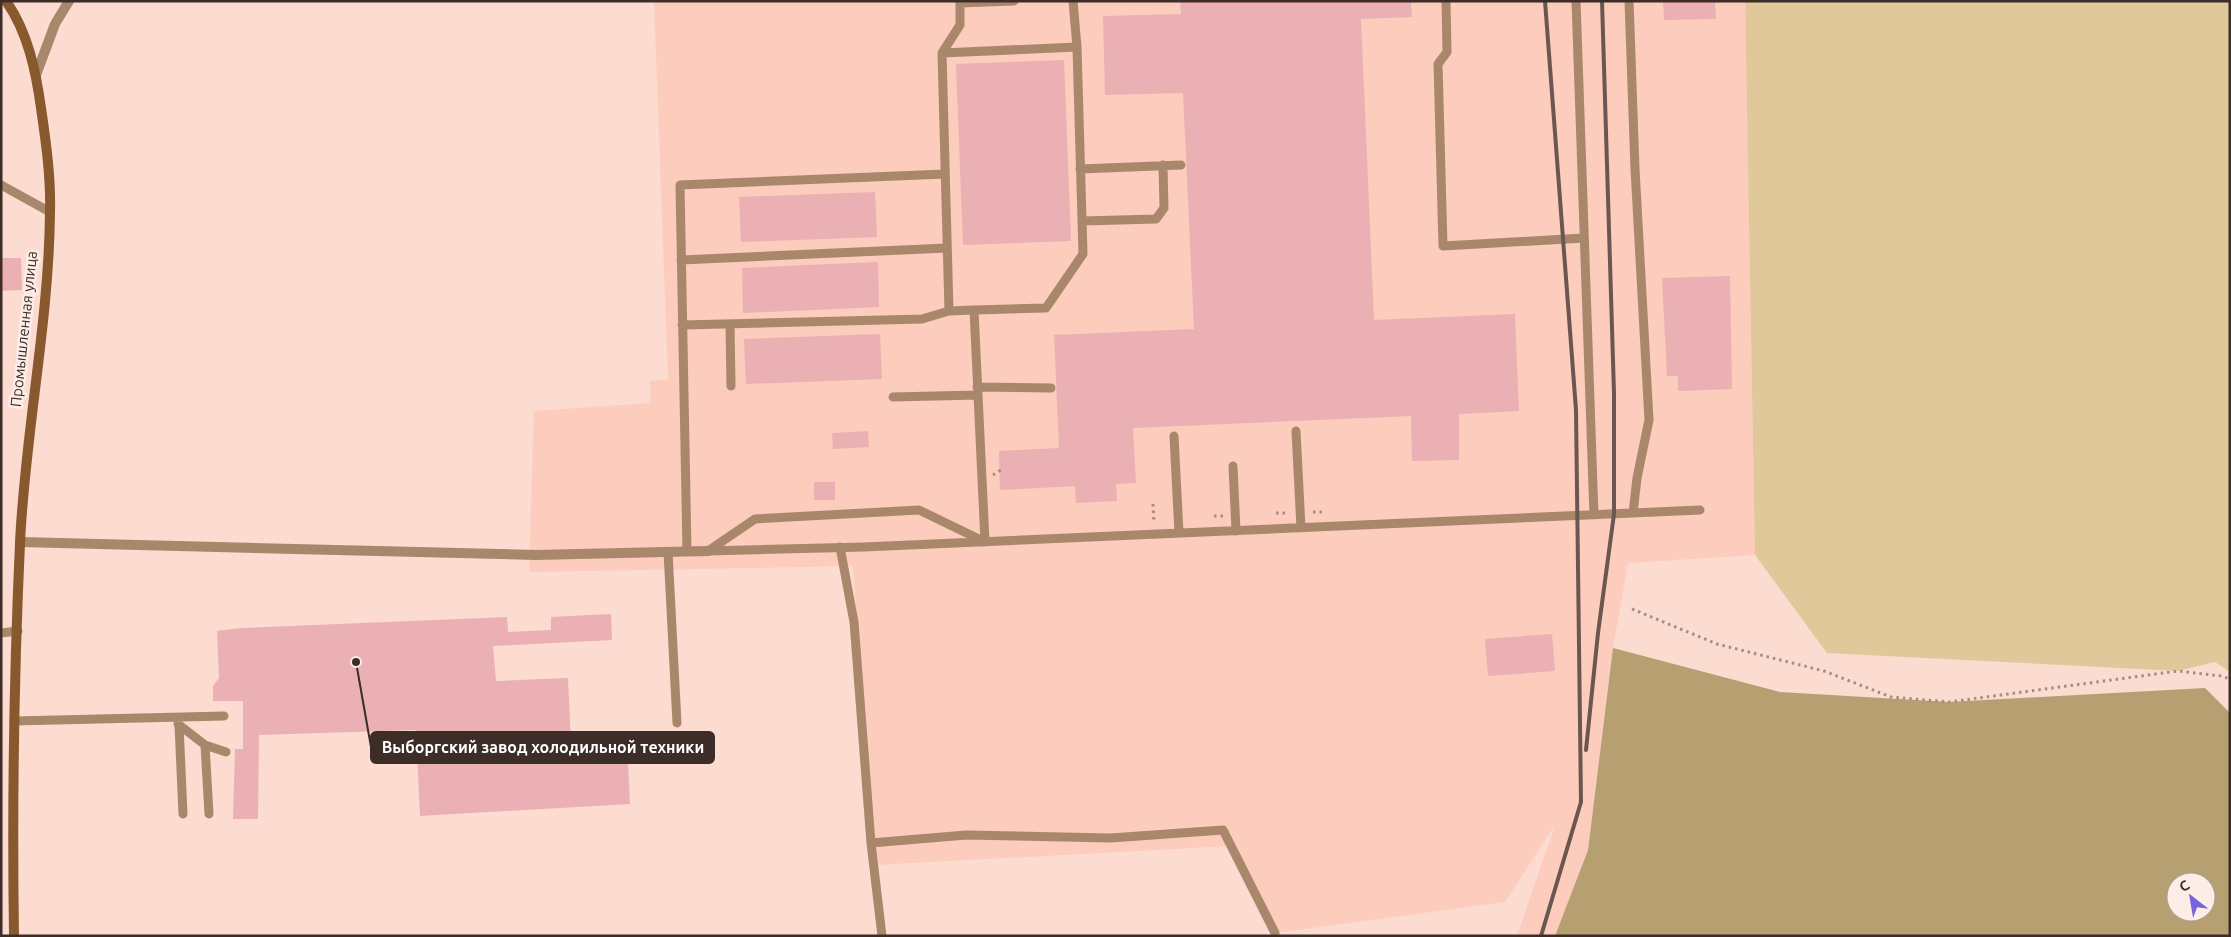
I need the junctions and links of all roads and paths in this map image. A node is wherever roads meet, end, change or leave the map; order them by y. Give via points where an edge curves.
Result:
1 (6, 1) edge
2 (69, 1) edge
3 (1014, 1) edge
4 (1073, 1) edge
5 (1446, 1) edge
6 (1576, 1) edge
7 (1629, 1) edge
8 (960, 2) edge
9 (1077, 47) junction
10 (942, 53) junction
11 (36, 75) junction
12 (1163, 165) junction
13 (1181, 165) dead end
14 (1080, 169) junction
15 (945, 174) junction
16 (1, 185) edge
17 (50, 212) junction
18 (1082, 221) junction
19 (1584, 238) junction
20 (947, 248) junction
21 (681, 260) junction
22 (974, 310) junction
23 (949, 311) junction
24 (730, 324) junction
25 (682, 325) junction
26 (731, 386) dead end
27 (1051, 388) dead end
28 (978, 391) junction
29 (894, 397) dead end
30 (1296, 431) dead end
31 (1174, 436) dead end
32 (1233, 466) dead end
33 (1700, 510) dead end
34 (1633, 513) junction
35 (1594, 515) junction
36 (1301, 528) junction
37 (1236, 531) junction
38 (1179, 533) junction
39 (20, 542) junction
40 (986, 542) junction
41 (840, 547) junction
42 (687, 551) junction
43 (708, 551) junction
44 (668, 552) junction
45 (1632, 609) dead end
46 (18, 632) junction
47 (1, 633) edge
48 (2230, 680) edge
49 (224, 716) dead end
50 (171, 718) junction
51 (14, 721) junction
52 (677, 722) dead end
53 (180, 725) junction
54 (205, 745) junction
55 (226, 752) dead end
56 (183, 814) dead end
57 (209, 814) dead end
58 (871, 843) junction
59 (1275, 933) dead end
60 (14, 936) edge
61 (882, 936) edge

1 - 11 street, Промышленная улица via 13,11
2 - 11 street via 55,24
3 - 8 lane
4 - 9 lane
5 - 19 lane via 1447,52 1438,64 1443,246
6 - 19 lane
7 - 34 lane via 1649,420
8 - 10 lane via 960,25
9 - 10 lane
9 - 14 lane
10 - 15 lane
11 - 17 street, Промышленная улица via 45,136
12 - 13 lane
12 - 14 lane
12 - 18 lane via 1164,208 1156,219
14 - 18 lane
15 - 20 lane
15 - 21 lane via 680,185
16 - 17 lane
17 - 39 street, Промышленная улица via 44,306
18 - 22 lane via 1083,254 1046,308
19 - 35 lane
20 - 21 lane
20 - 23 lane
21 - 25 lane
22 - 23 lane
22 - 28 lane
23 - 24 lane via 922,319
24 - 25 lane
24 - 26 lane
25 - 42 lane
27 - 28 lane
28 - 29 lane
28 - 40 lane
30 - 36 lane
31 - 38 lane
32 - 37 lane
33 - 34 lane
34 - 35 lane
35 - 36 lane
36 - 37 lane
37 - 38 lane
38 - 40 lane
39 - 44 street via 536,556
39 - 46 street, Промышленная улица
40 - 41 lane
40 - 43 lane via 918,510 755,518
41 - 43 lane
41 - 58 lane via 854,622
42 - 43 street
42 - 44 street
44 - 52 lane
45 - 48 path via 1717,644 1824,671 1891,697 1949,702 2178,671
46 - 47 lane
46 - 51 street, Промышленная улица
49 - 50 lane
50 - 51 lane
50 - 53 lane
51 - 60 street, Промышленная улица
53 - 54 lane
53 - 56 lane
54 - 55 lane
54 - 57 lane
58 - 59 lane via 966,835 1111,838 1223,830
58 - 61 lane

